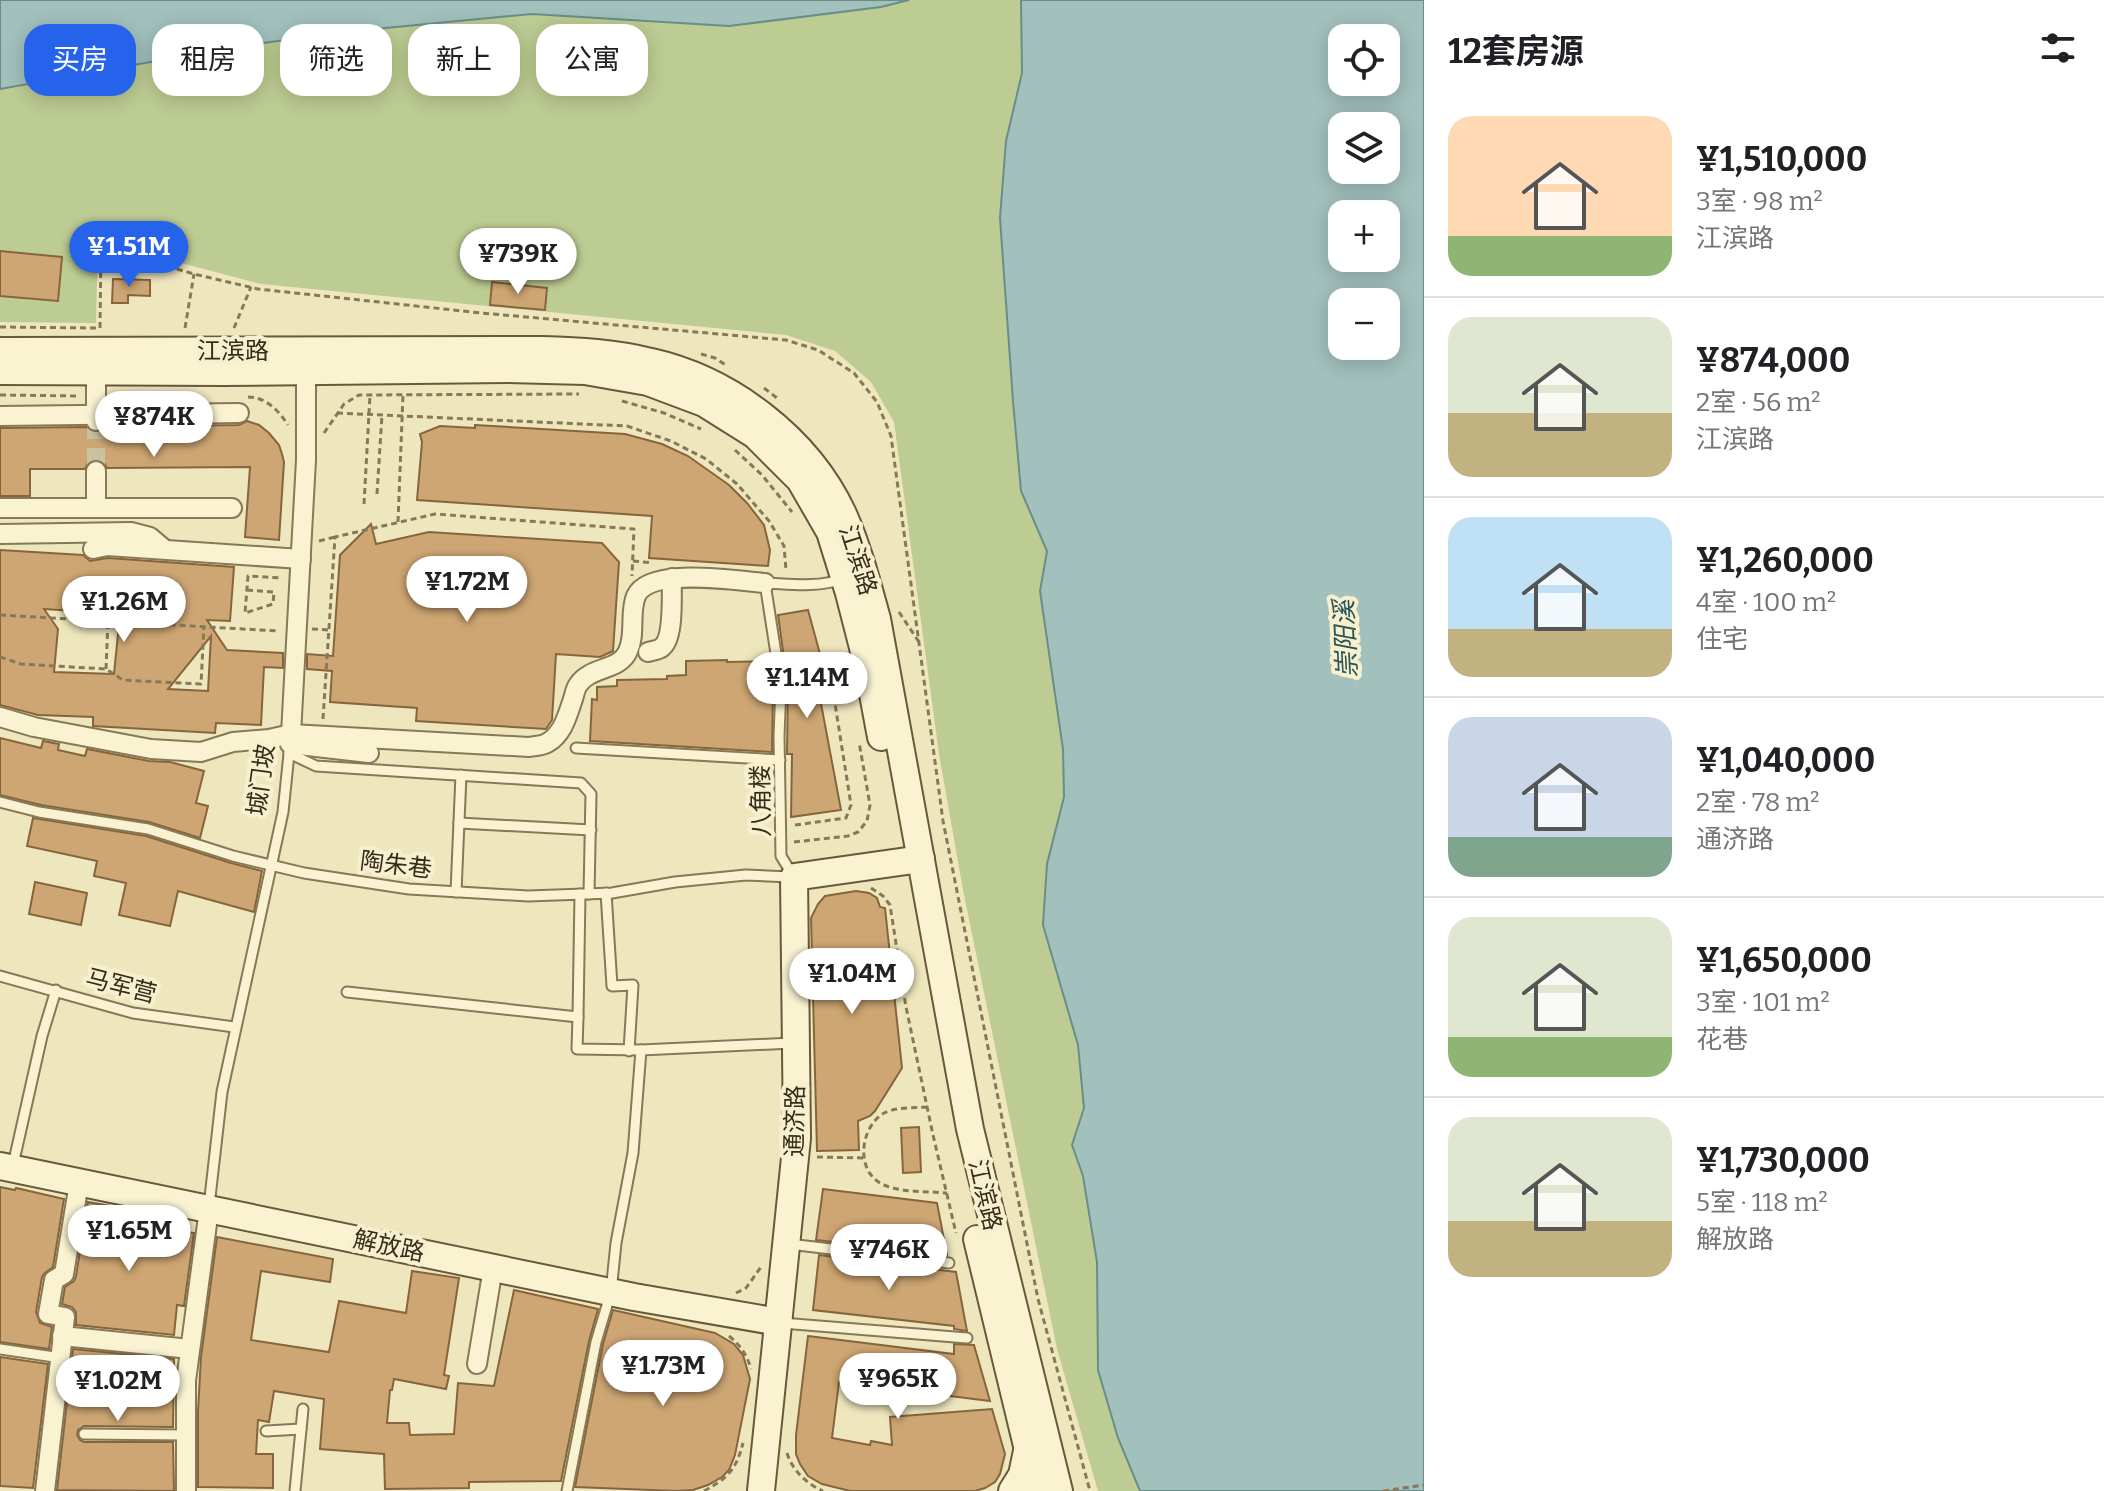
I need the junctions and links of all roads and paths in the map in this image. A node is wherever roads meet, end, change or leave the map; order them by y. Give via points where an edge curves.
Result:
1 (194, 274) junction
2 (251, 287) junction
3 (100, 328) dead end
4 (185, 328) dead end
5 (234, 328) dead end
6 (0, 351) edge
7 (306, 361) junction
8 (0, 371) edge
9 (96, 372) junction
10 (584, 394) dead end
11 (370, 395) junction
12 (403, 395) junction
13 (623, 401) dead end
14 (239, 413) dead end
15 (337, 413) junction
16 (369, 414) junction
17 (382, 415) junction
18 (0, 416) edge
19 (402, 416) junction
20 (96, 418) junction
21 (702, 429) dead end
22 (323, 441) dead end
23 (735, 450) dead end
24 (96, 471) tunnel mouth
25 (377, 494) dead end
26 (364, 504) dead end
27 (96, 507) junction
28 (0, 508) edge
29 (232, 508) dead end
30 (795, 517) dead end
31 (398, 522) junction
32 (0, 534) edge
33 (335, 537) junction
34 (316, 541) dead end
35 (93, 549) dead end
36 (166, 550) junction
37 (301, 559) junction
38 (633, 561) junction
39 (668, 571) junction
40 (786, 573) dead end
41 (855, 576) junction
42 (285, 578) dead end
43 (765, 583) junction
44 (628, 584) dead end
45 (247, 590) junction
46 (0, 615) edge
47 (108, 621) junction
48 (204, 626) junction
49 (311, 629) dead end
50 (329, 630) junction
51 (282, 631) dead end
52 (648, 652) dead end
53 (0, 657) edge
54 (106, 669) junction
55 (850, 690) dead end
56 (833, 691) junction
57 (787, 699) dead end
58 (0, 717) edge
59 (319, 722) dead end
60 (858, 735) dead end
61 (290, 744) junction
62 (576, 748) dead end
63 (369, 753) dead end
64 (780, 760) junction
65 (461, 775) junction
66 (0, 802) edge
67 (459, 823) junction
68 (784, 827) dead end
69 (591, 830) junction
70 (785, 835) dead end
71 (912, 860) junction
72 (271, 865) junction
73 (794, 877) junction
74 (865, 887) dead end
75 (456, 892) junction
76 (606, 893) junction
77 (585, 894) junction
78 (0, 976) edge
79 (56, 990) junction
80 (347, 992) dead end
81 (578, 1017) junction
82 (234, 1027) junction
83 (796, 1042) junction
84 (641, 1050) junction
85 (629, 1051) junction
86 (927, 1107) junction
87 (814, 1157) dead end
88 (865, 1158) junction
89 (6, 1167) edge
90 (79, 1183) junction
91 (947, 1193) junction
92 (209, 1209) junction
93 (958, 1238) dead end
94 (787, 1244) junction
95 (763, 1263) dead end
96 (949, 1263) dead end
97 (493, 1268) junction
98 (611, 1292) junction
99 (733, 1294) dead end
100 (779, 1322) junction
101 (62, 1336) junction
102 (967, 1338) dead end
103 (0, 1349) edge
104 (190, 1349) junction
105 (61, 1358) junction
106 (477, 1364) dead end
107 (303, 1409) dead end
108 (301, 1429) junction
109 (266, 1431) dead end
110 (84, 1434) dead end
111 (185, 1435) junction
112 (1027, 1447) junction
113 (1424, 1485) edge
114 (45, 1491) edge
115 (186, 1491) edge
116 (295, 1491) edge
117 (567, 1491) edge
118 (761, 1491) edge
119 (1012, 1491) edge
120 (1038, 1491) edge
121 (1059, 1491) edge
122 (1090, 1491) edge
123 (1383, 1491) edge

1 - 2 path
1 - 3 path via 101,247
1 - 4 path
2 - 5 path
2 - 122 path via 786,340 818,350 854,373 877,402 891,436 943,821 1038,1299
6 - 7 main road, 江滨路
7 - 9 main road, 江滨路
7 - 37 street, 城门坡
7 - 41 main road, 江滨路 via 542,350 654,362 690,374 758,411 805,456 842,511 861,558
8 - 9 main road, 江滨路
9 - 20 street
10 - 12 path
11 - 12 path
11 - 15 path via 359,395
11 - 16 path
12 - 19 path
13 - 21 path
14 - 20 street
15 - 16 path
15 - 22 path
16 - 17 path
16 - 26 path
17 - 19 path
17 - 25 path
18 - 20 street
19 - 31 path
19 - 40 path via 627,426 671,441 706,459 737,484 784,546
23 - 30 path
24 - 27 street
27 - 28 street
27 - 29 street
31 - 33 path
31 - 38 path via 435,514 634,529
32 - 36 street via 131,532 150,537
33 - 34 path
33 - 50 path
35 - 36 street
36 - 37 street
37 - 61 street, 城门坡
38 - 39 path
38 - 44 path
39 - 43 street
39 - 52 street via 667,641
39 - 61 street via 634,599 628,652 578,685 564,724 547,743
41 - 43 lane via 808,585
41 - 71 main road, 江滨路 via 886,664
42 - 45 path via 248,576
43 - 64 lane, 八角楼 via 781,686
45 - 45 path via 245,613 273,604 274,592
46 - 47 path
47 - 48 path
47 - 54 path
48 - 51 path
48 - 54 path via 201,684 123,680
49 - 50 path
50 - 59 path
53 - 54 path via 21,664
55 - 56 path
56 - 57 path via 791,694
56 - 68 path via 851,805 846,818
58 - 61 street via 151,749 201,752 269,739
60 - 70 path via 870,805 867,821 848,836 795,843
61 - 63 street
61 - 65 lane via 316,766
61 - 72 lane, 城门坡
62 - 64 lane
64 - 73 lane, 八角楼 via 781,856
65 - 67 lane
65 - 69 lane via 581,783 591,794
66 - 72 lane, 陶朱巷 via 148,829
67 - 69 lane
67 - 75 lane
69 - 77 lane
71 - 73 main road
71 - 112 main road, 江滨路 via 936,1048
71 - 121 main road, 江滨路 via 970,1129
72 - 75 lane, 陶朱巷
72 - 82 lane, 城门坡
73 - 76 lane, 陶朱巷 via 746,875
73 - 83 main road, 通济路
74 - 86 path via 875,889 890,905
75 - 77 lane, 陶朱巷
76 - 77 lane, 陶朱巷
76 - 85 lane via 612,986 633,985
77 - 81 lane
78 - 79 lane, 马军营
79 - 82 lane, 马军营 via 133,1013
79 - 89 lane
80 - 81 lane
81 - 85 lane via 577,1049
82 - 92 lane, 城门坡
83 - 84 lane
83 - 94 main road, 通济路 via 797,1138
84 - 85 lane
84 - 98 lane via 633,1153
86 - 88 path via 881,1115 864,1139
86 - 91 path
87 - 88 path
88 - 91 path via 868,1173 882,1184
89 - 90 main road, 解放路
90 - 92 main road, 解放路
90 - 101 street via 64,1274 54,1280 48,1314 65,1317
91 - 93 path
92 - 97 main road, 解放路
92 - 104 street
94 - 96 lane
94 - 100 main road, 通济路
95 - 99 path via 746,1288
97 - 98 main road, 解放路
97 - 106 street
98 - 100 main road, 解放路
98 - 117 lane
100 - 102 lane
100 - 118 main road, 通济路
101 - 104 street
101 - 105 street
103 - 105 lane
104 - 111 street
105 - 114 street
107 - 108 lane
108 - 109 lane
108 - 116 lane
110 - 111 lane
111 - 115 street
112 - 119 main road via 1022,1475
112 - 120 main road, 江滨路
113 - 123 path

